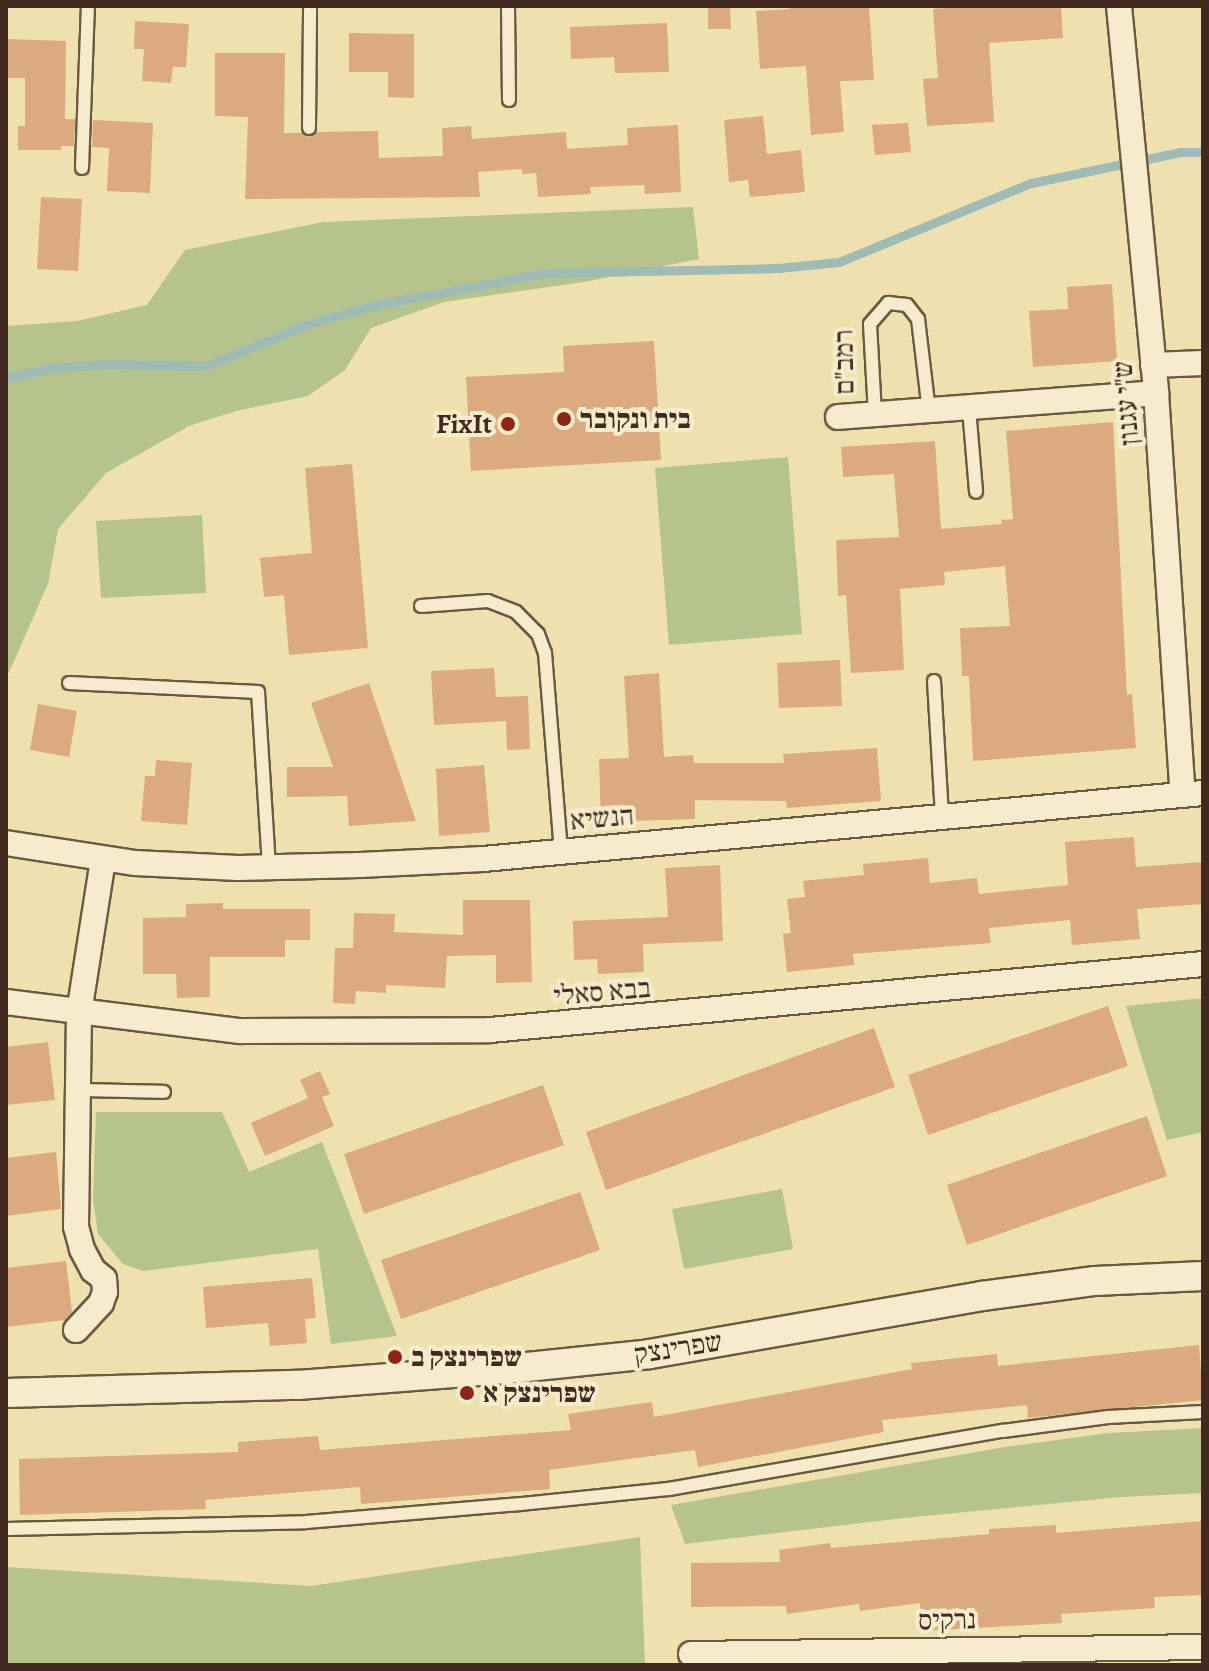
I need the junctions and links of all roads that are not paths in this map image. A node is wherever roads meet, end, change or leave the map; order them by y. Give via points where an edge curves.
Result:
1 (88, 6) edge
2 (310, 6) edge
3 (508, 6) edge
4 (1119, 6) edge
5 (509, 100) dead end
6 (309, 128) dead end
7 (82, 168) dead end
8 (1203, 363) edge
9 (1153, 365) junction
10 (1156, 393) junction
11 (969, 408) junction
12 (929, 411) junction
13 (875, 414) junction
14 (838, 417) dead end
15 (976, 492) dead end
16 (421, 606) dead end
17 (934, 681) dead end
18 (69, 683) dead end
19 (1193, 794) edge
20 (942, 817) junction
21 (6, 843) edge
22 (561, 852) junction
23 (103, 859) junction
24 (269, 867) junction
25 (1203, 964) edge
26 (6, 1002) edge
27 (79, 1013) junction
28 (78, 1090) junction
29 (164, 1092) dead end
30 (1203, 1276) edge
31 (76, 1330) dead end
32 (6, 1393) edge
33 (1203, 1412) edge
34 (6, 1529) edge
35 (1203, 1647) edge
36 (691, 1654) dead end

1 - 7 lane
2 - 6 lane
3 - 5 lane
4 - 9 street, ש"י עגנון
8 - 9 street
9 - 10 street, ש"י עגנון
10 - 11 street, רמב"ם
10 - 19 street, ש"י עגנון
11 - 12 street, רמב"ם
11 - 15 lane
12 - 13 street, רמב"ם
12 - 13 lane, רמב"ם via 918,319 907,305 888,303 870,324
13 - 14 street, רמב"ם
16 - 22 lane via 488,601 516,612 538,634 545,653
17 - 20 lane
18 - 24 lane via 258,692
19 - 20 street, הנשיא
20 - 22 street, הנשיא
21 - 23 street, הנשיא
22 - 24 street, הנשיא
23 - 24 street, הנשיא
23 - 27 street
25 - 27 street, בבא סאלי via 490,1030 240,1031
26 - 27 street, בבא סאלי
27 - 28 street
28 - 29 lane
28 - 31 street via 76,1227 93,1270 104,1279 105,1292
30 - 32 street, שפרינצק via 1095,1281 650,1354 508,1369 298,1385
33 - 34 lane via 1048,1425 669,1489 521,1504 306,1522
35 - 36 street, נרקיס

